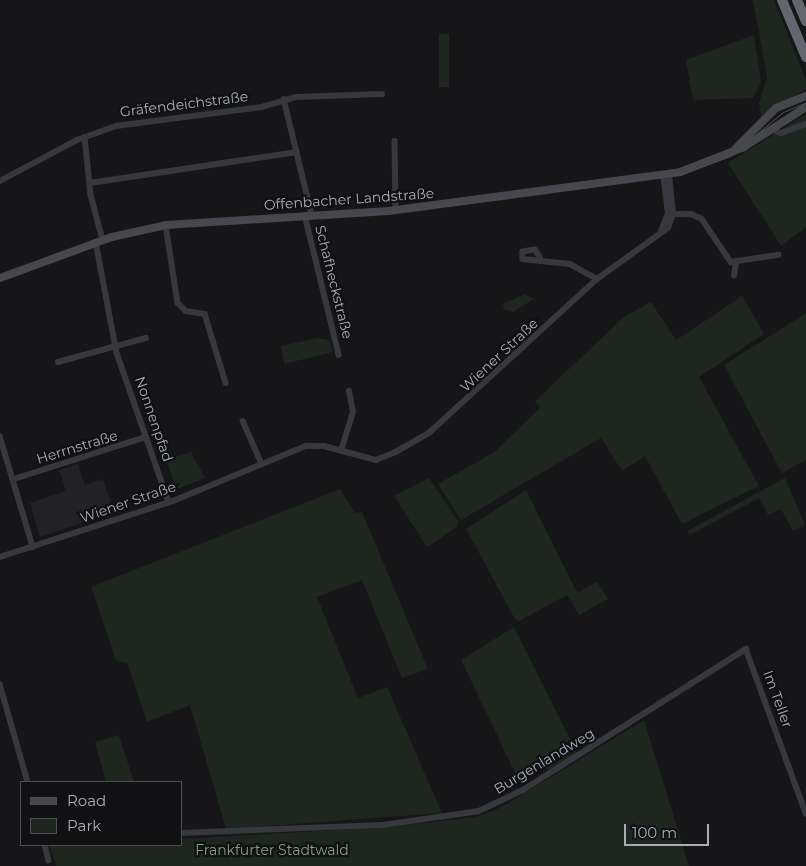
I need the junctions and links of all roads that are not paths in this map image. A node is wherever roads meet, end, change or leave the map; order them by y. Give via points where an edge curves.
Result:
1 (782, 0) edge
2 (797, 0) edge
3 (806, 21) edge
4 (806, 57) edge
5 (382, 94) dead end
6 (805, 96) edge
7 (284, 99) junction
8 (806, 106) edge
9 (806, 124) edge
10 (772, 129) junction
11 (85, 137) junction
12 (395, 141) dead end
13 (297, 152) junction
14 (733, 152) junction
15 (666, 175) junction
16 (0, 181) edge
17 (90, 183) junction
18 (396, 210) junction
19 (671, 214) junction
20 (308, 215) junction
21 (166, 225) junction
22 (99, 241) junction
23 (778, 255) dead end
24 (540, 258) dead end
25 (736, 263) junction
26 (1, 276) edge
27 (734, 276) dead end
28 (597, 278) junction
29 (146, 338) dead end
30 (117, 344) junction
31 (339, 354) dead end
32 (58, 362) dead end
33 (226, 383) dead end
34 (349, 391) dead end
35 (243, 421) dead end
36 (0, 436) edge
37 (146, 438) junction
38 (341, 451) junction
39 (262, 464) junction
40 (14, 479) junction
41 (169, 502) junction
42 (33, 547) junction
43 (0, 557) edge
44 (746, 649) joint
45 (0, 684) edge
46 (28, 781) edge
47 (806, 813) edge
48 (182, 834) edge
49 (45, 846) edge
50 (48, 861) dead end

1 - 4 highway
2 - 3 highway
5 - 7 street, Gräfendeichstraße
6 - 14 main road, Offenbacher Landstraße via 776,108
7 - 11 street, Gräfendeichstraße via 215,114 116,126
7 - 13 street, Schafheckstraße
8 - 10 main road, Offenbacher Landstraße
9 - 10 street via 781,133
10 - 14 main road, Offenbacher Landstraße
11 - 16 street, Gräfendeichstraße
11 - 17 street, Nonnenpfad
12 - 18 street
13 - 17 street
13 - 20 street, Schafheckstraße
14 - 15 main road, Offenbacher Landstraße
15 - 18 main road, Offenbacher Landstraße
15 - 19 street, Wiener Straße
17 - 22 street, Nonnenpfad
18 - 20 main road, Offenbacher Landstraße
19 - 25 street via 702,219
19 - 28 street, Wiener Straße via 659,234
20 - 21 main road, Offenbacher Landstraße
20 - 31 street, Schafheckstraße
21 - 22 main road, Offenbacher Landstraße
21 - 33 street via 178,303 186,310 205,314
22 - 26 main road, Offenbacher Landstraße
22 - 30 street, Nonnenpfad
23 - 25 street
24 - 28 street via 576,266
25 - 27 street
28 - 38 street, Wiener Straße via 430,432 376,460
29 - 30 street
30 - 32 street
30 - 37 street, Nonnenpfad
34 - 38 street via 353,412
35 - 39 street
36 - 40 street
37 - 40 street, Herrnstraße
37 - 41 street, Nonnenpfad
38 - 39 street, Wiener Straße via 315,445
39 - 41 street, Wiener Straße
40 - 42 street
41 - 42 street, Wiener Straße
42 - 43 street, Wiener Straße
44 - 47 street, Im Teller
44 - 48 street, Burgenlandweg via 524,790 480,811 383,825
45 - 46 street
49 - 50 street

